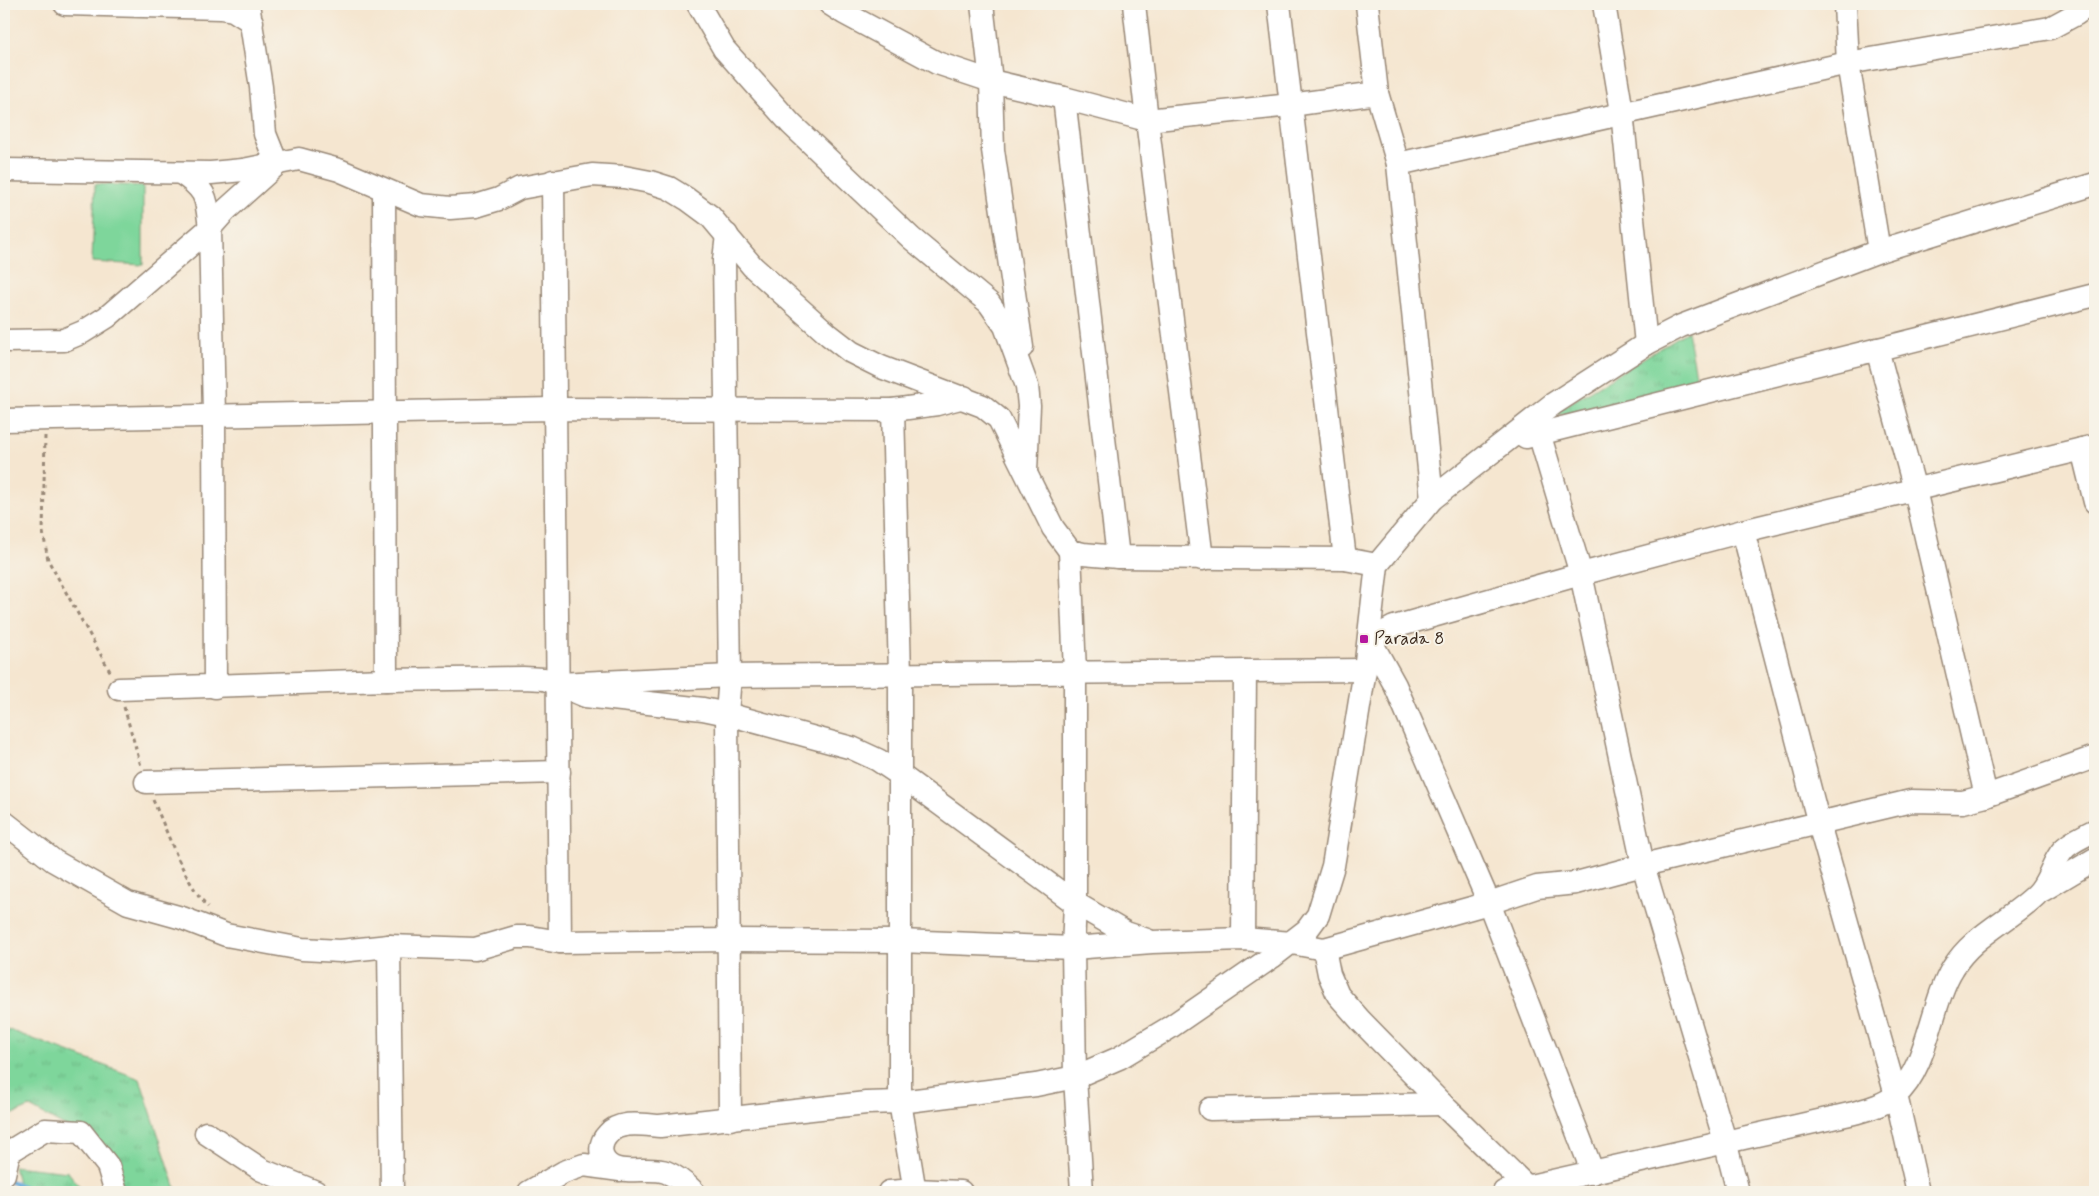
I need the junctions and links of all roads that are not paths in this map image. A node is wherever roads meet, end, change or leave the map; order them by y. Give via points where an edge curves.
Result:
1 (65, 4) edge
2 (698, 4) edge
3 (982, 4) edge
4 (1134, 4) edge
5 (1279, 4) edge
6 (1367, 4) edge
7 (1604, 4) edge
8 (1845, 4) edge
9 (2090, 4) edge
10 (839, 7) edge
11 (250, 13) edge
12 (1848, 63) junction
13 (991, 81) junction
14 (1377, 93) junction
15 (1064, 98) junction
16 (1291, 105) junction
17 (1622, 112) junction
18 (1146, 120) junction
19 (277, 164) junction
20 (1398, 164) junction
21 (4, 170) edge
22 (181, 174) junction
23 (553, 181) junction
24 (2095, 184) edge
25 (384, 190) junction
26 (210, 228) junction
27 (727, 235) junction
28 (1879, 251) junction
29 (2095, 295) edge
30 (4, 341) edge
31 (1646, 344) junction
32 (1877, 349) junction
33 (1027, 386) junction
34 (964, 397) junction
35 (553, 409) junction
36 (726, 409) junction
37 (893, 410) junction
38 (384, 411) junction
39 (214, 415) junction
40 (4, 420) edge
41 (1539, 433) junction
42 (2088, 447) edge
43 (1495, 448) junction
44 (1026, 472) junction
45 (1915, 490) junction
46 (1432, 499) junction
47 (2095, 502) edge
48 (1743, 531) junction
49 (1070, 551) junction
50 (1118, 557) junction
51 (1202, 559) junction
52 (1345, 559) junction
53 (1377, 565) junction
54 (1582, 574) junction
55 (1370, 640) junction
56 (1366, 670) junction
57 (1245, 671) junction
58 (1075, 673) junction
59 (900, 674) junction
60 (730, 676) junction
61 (386, 680) junction
62 (558, 684) junction
63 (215, 687) junction
64 (119, 689) dead end
65 (726, 714) junction
66 (2095, 757) edge
67 (559, 772) junction
68 (899, 774) junction
69 (146, 782) dead end
70 (1986, 796) junction
71 (4, 822) edge
72 (1819, 824) junction
73 (2095, 830) edge
74 (2095, 859) edge
75 (2065, 864) junction
76 (1643, 865) junction
77 (1075, 903) junction
78 (1489, 903) junction
79 (1243, 939) junction
80 (730, 940) junction
81 (900, 941) junction
82 (560, 942) junction
83 (1152, 942) junction
84 (1292, 943) junction
85 (389, 946) junction
86 (1073, 948) junction
87 (1324, 949) junction
88 (1075, 1077) junction
89 (1896, 1095) junction
90 (900, 1102) junction
91 (1442, 1104) junction
92 (1210, 1109) dead end
93 (730, 1118) junction
94 (206, 1133) dead end
95 (1725, 1141) junction
96 (621, 1170) junction
97 (1593, 1173) junction
98 (4, 1174) edge
99 (1529, 1190) edge
100 (915, 1191) edge
101 (116, 1192) edge
102 (316, 1192) edge
103 (392, 1192) edge
104 (529, 1192) edge
105 (694, 1192) edge
106 (889, 1192) edge
107 (961, 1192) edge
108 (1082, 1192) edge
109 (1504, 1192) edge
110 (1738, 1192) edge
111 (1918, 1192) edge

1 - 11 street via 221,8
2 - 33 street via 724,49 791,124 911,238 989,303 1005,326
3 - 13 street
4 - 18 street
5 - 16 street
6 - 14 street
7 - 17 street
8 - 12 street
9 - 12 street via 2050,28
10 - 13 street via 937,64
11 - 19 street via 265,134
12 - 17 street
12 - 28 street
13 - 15 street
13 - 33 street via 993,150
14 - 16 street
14 - 20 street
15 - 18 street
15 - 50 street
16 - 18 street
16 - 52 street
17 - 20 street
17 - 31 street
18 - 51 street
19 - 22 street via 211,174
19 - 25 street via 299,159 318,162
19 - 26 street
20 - 46 street
21 - 22 street
22 - 26 street via 198,184 206,198
23 - 25 street via 520,188 476,206 450,208 421,205
23 - 27 street via 592,175 650,182 687,199 710,216
23 - 35 street
24 - 28 street
25 - 38 street
26 - 30 street via 127,301 83,332 64,340
26 - 39 street
27 - 34 street via 753,266 851,352 889,370
27 - 36 street via 724,260
28 - 31 street via 1681,326
29 - 32 street
31 - 43 street via 1553,404
32 - 41 street
32 - 45 street
33 - 44 street
34 - 37 street
34 - 44 street via 999,419
35 - 36 street
35 - 38 street
35 - 62 street
36 - 37 street
36 - 60 street
37 - 59 street
38 - 39 street
38 - 61 street
39 - 40 street
39 - 63 street
41 - 43 street
41 - 54 street
42 - 45 street
42 - 47 street
43 - 46 street
44 - 49 street via 1053,528
45 - 48 street
45 - 70 street
46 - 53 street
48 - 54 street
48 - 72 street
49 - 50 street
49 - 58 street
50 - 51 street
51 - 52 street
52 - 53 street
53 - 55 street
54 - 55 street via 1394,627
54 - 76 street
55 - 56 street
55 - 78 street via 1395,685
56 - 57 street
56 - 84 street via 1331,874 1318,915
57 - 58 street
57 - 79 street
58 - 59 street
58 - 77 street
59 - 60 street
59 - 68 street
60 - 62 street
60 - 65 street
61 - 62 street via 523,678 544,679
61 - 63 street
62 - 65 street via 584,696
62 - 67 street
63 - 64 street
65 - 68 street via 852,748
65 - 80 street
66 - 70 street
67 - 69 street
67 - 82 street
68 - 77 street
68 - 81 street
70 - 72 street via 1963,802 1911,801
71 - 85 street via 54,862 128,903 182,918 226,935 302,950 340,951
72 - 76 street
72 - 89 street
73 - 75 street via 2064,849
74 - 75 street
75 - 89 street via 2052,873 2036,895 1978,940 1956,963 1919,1056
76 - 78 street via 1576,883 1537,887
76 - 95 street
77 - 83 street via 1126,933
77 - 86 street
78 - 87 street
78 - 97 street
79 - 83 street
79 - 84 street
80 - 81 street
80 - 82 street
80 - 93 street
81 - 86 street
81 - 90 street
82 - 85 street via 516,937 475,949
83 - 86 street
84 - 87 street
84 - 88 street via 1169,1028 1119,1058
85 - 103 street
86 - 88 street
87 - 91 street via 1338,995
88 - 90 street via 1036,1086
88 - 108 street
89 - 95 street via 1878,1106 1854,1113
89 - 111 street
90 - 93 street
90 - 100 street
91 - 92 street
91 - 99 street
93 - 96 street via 660,1126 631,1125 609,1131 601,1148 603,1158
94 - 102 street via 262,1170
95 - 97 street
95 - 110 street
96 - 104 street via 584,1164
96 - 105 street via 664,1171
97 - 99 street
98 - 101 street via 10,1152 45,1130 81,1132 108,1166
99 - 109 street
100 - 106 street
100 - 107 street

